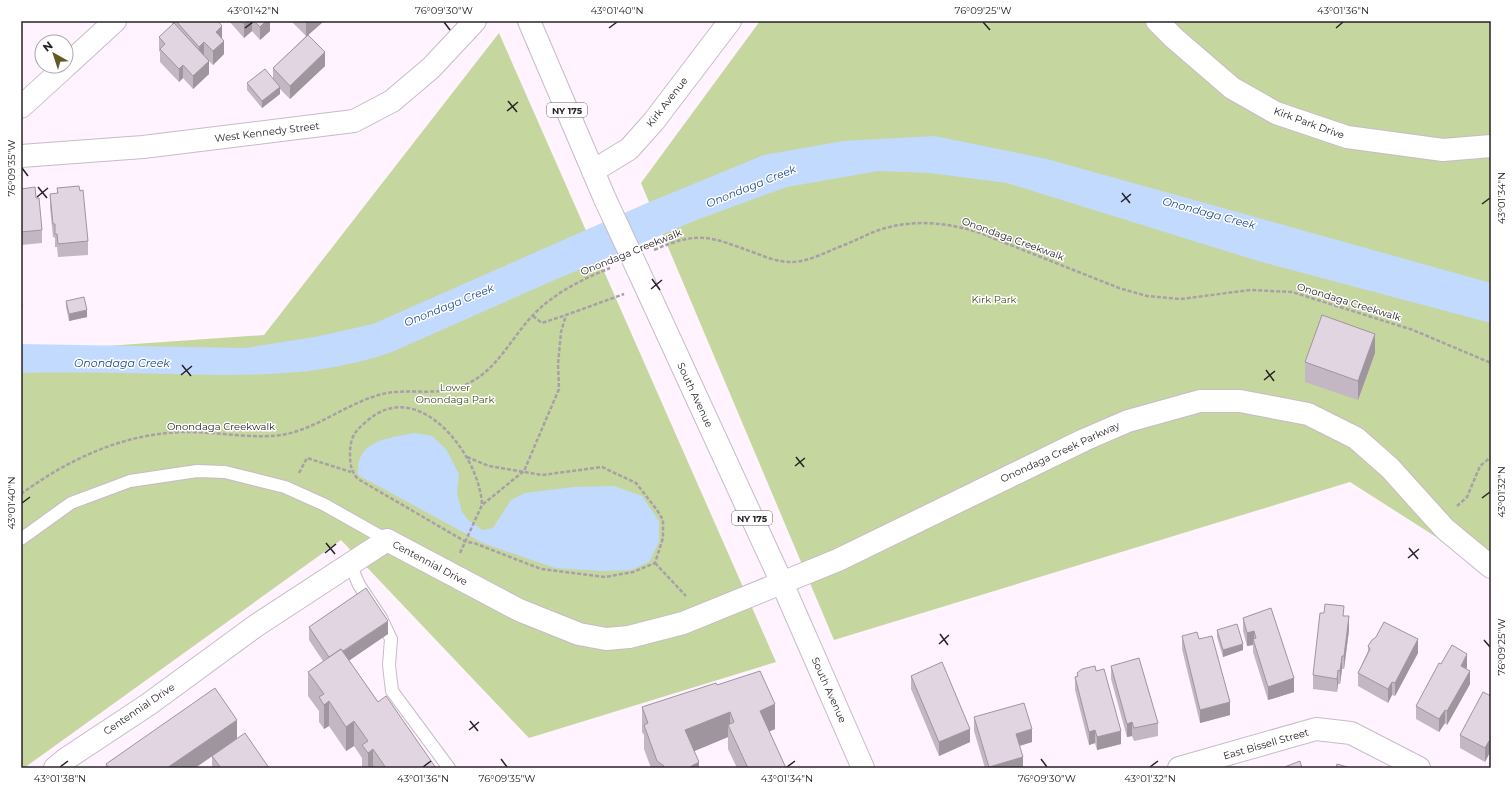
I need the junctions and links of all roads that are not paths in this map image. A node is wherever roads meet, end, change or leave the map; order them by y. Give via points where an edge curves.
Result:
1 (475, 21) edge
2 (529, 21) edge
3 (730, 21) edge
4 (1157, 21) edge
5 (108, 23) edge
6 (74, 58) edge
7 (57, 74) edge
8 (21, 106) edge
9 (1491, 146) edge
10 (21, 156) edge
11 (593, 171) junction
12 (21, 539) edge
13 (387, 540) junction
14 (350, 564) junction
15 (1491, 567) edge
16 (782, 583) junction
17 (55, 768) edge
18 (449, 768) edge
19 (863, 768) edge
20 (1179, 768) edge
21 (1419, 768) edge

1 - 10 street, West Kennedy Street via 431,68 392,102 354,121 143,147
2 - 11 street, South Avenue / NY 175
3 - 11 street, Kirk Avenue via 654,121 629,149
4 - 9 street, Kirk Park Drive via 1232,88 1276,113 1347,137 1443,150
5 - 6 street
7 - 8 street
11 - 16 street, South Avenue / NY 175, bridge
12 - 13 lane via 71,503 130,481 197,471 225,472 285,488 325,505
13 - 14 street, Centennial Drive
13 - 16 street, Centennial Drive via 519,610 579,634 606,639 629,637 683,623
14 - 17 street, Centennial Drive via 257,625 149,704
14 - 18 lane via 359,585 381,618 391,639 389,664 392,691
15 - 16 street, Onondaga Creek Parkway via 1438,522 1390,468 1356,438 1308,414 1240,401 1200,401 1128,421 1084,440 838,560
16 - 19 street, South Avenue / NY 175
20 - 21 street, East Bissell Street via 1316,729 1351,733

